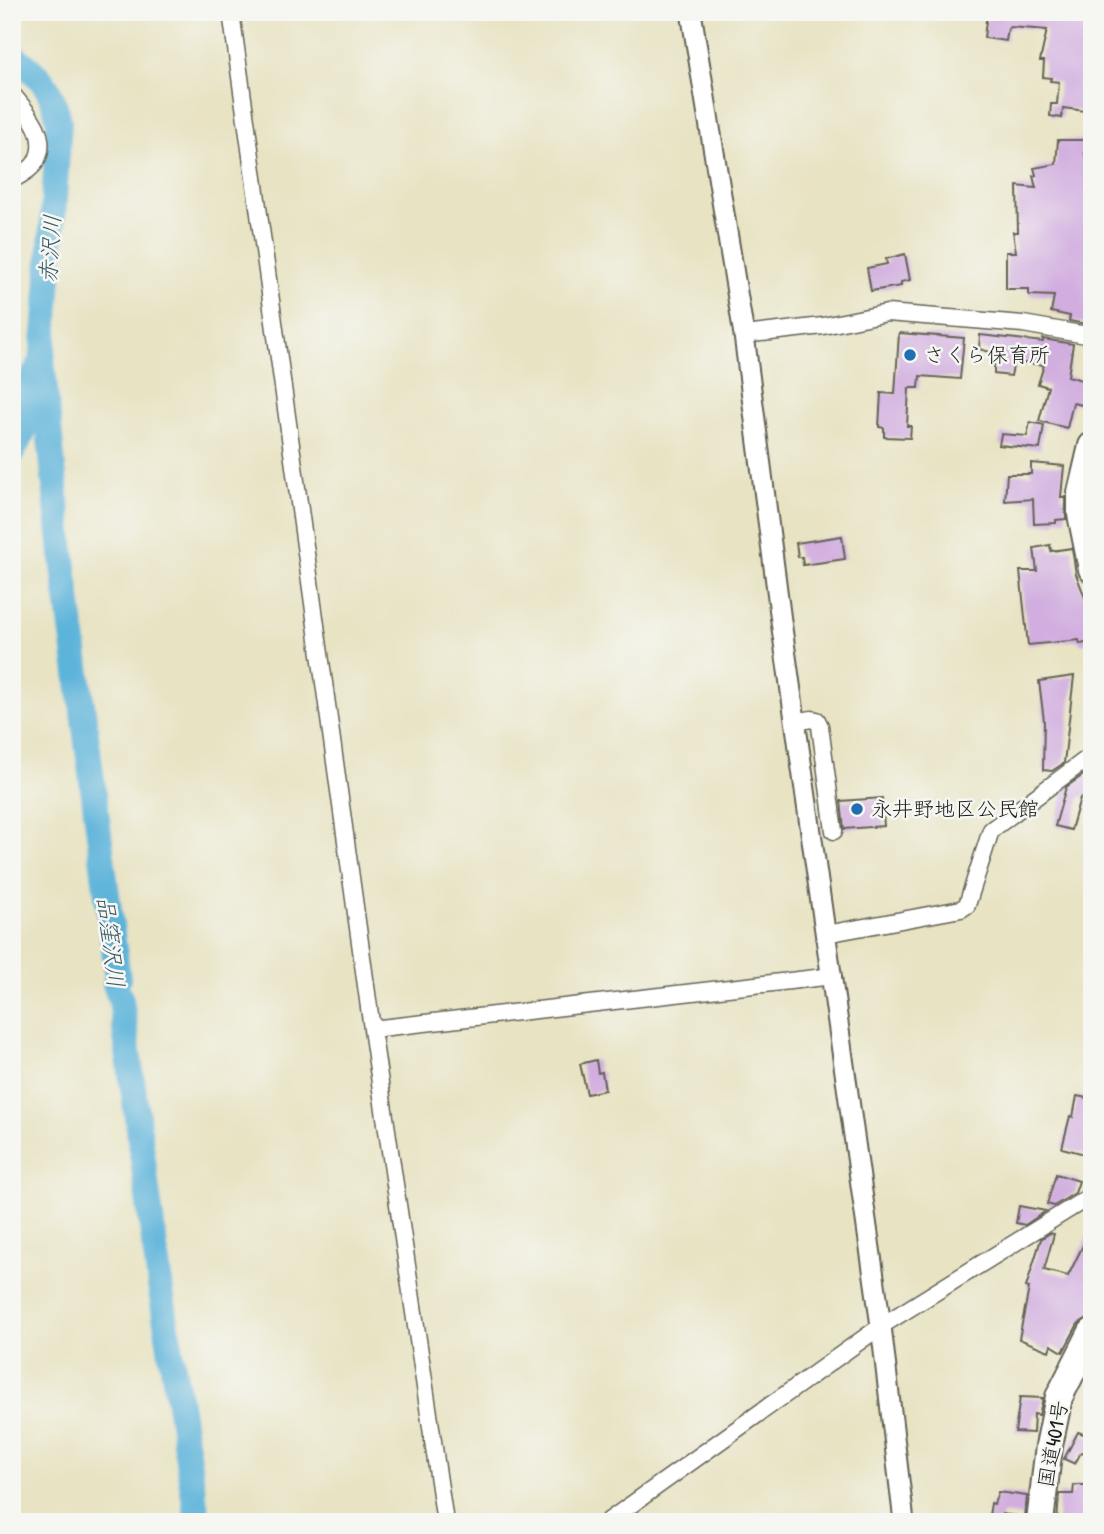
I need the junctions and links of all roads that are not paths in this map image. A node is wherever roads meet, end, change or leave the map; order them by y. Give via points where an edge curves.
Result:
1 (231, 12) edge
2 (691, 12) edge
3 (12, 94) edge
4 (12, 180) edge
5 (744, 335) junction
6 (1092, 336) edge
7 (1092, 446) edge
8 (1092, 569) edge
9 (795, 722) junction
10 (1092, 755) edge
11 (834, 831) dead end
12 (827, 934) junction
13 (833, 976) junction
14 (372, 1029) junction
15 (1092, 1195) edge
16 (881, 1326) junction
17 (1088, 1347) edge
18 (445, 1522) edge
19 (607, 1522) edge
20 (904, 1522) edge
21 (1040, 1522) edge

1 - 14 street
2 - 5 street
3 - 4 street via 30,115 40,146 34,165
5 - 6 street via 887,313 1023,324
5 - 9 street
7 - 8 highway via 1081,493
9 - 11 street via 812,719 820,726
9 - 12 street
10 - 12 street via 991,830 967,905
12 - 13 street
13 - 14 street
13 - 16 street
14 - 18 street
15 - 16 street
16 - 19 street
16 - 20 street
17 - 21 highway, 国道401号 via 1059,1396

